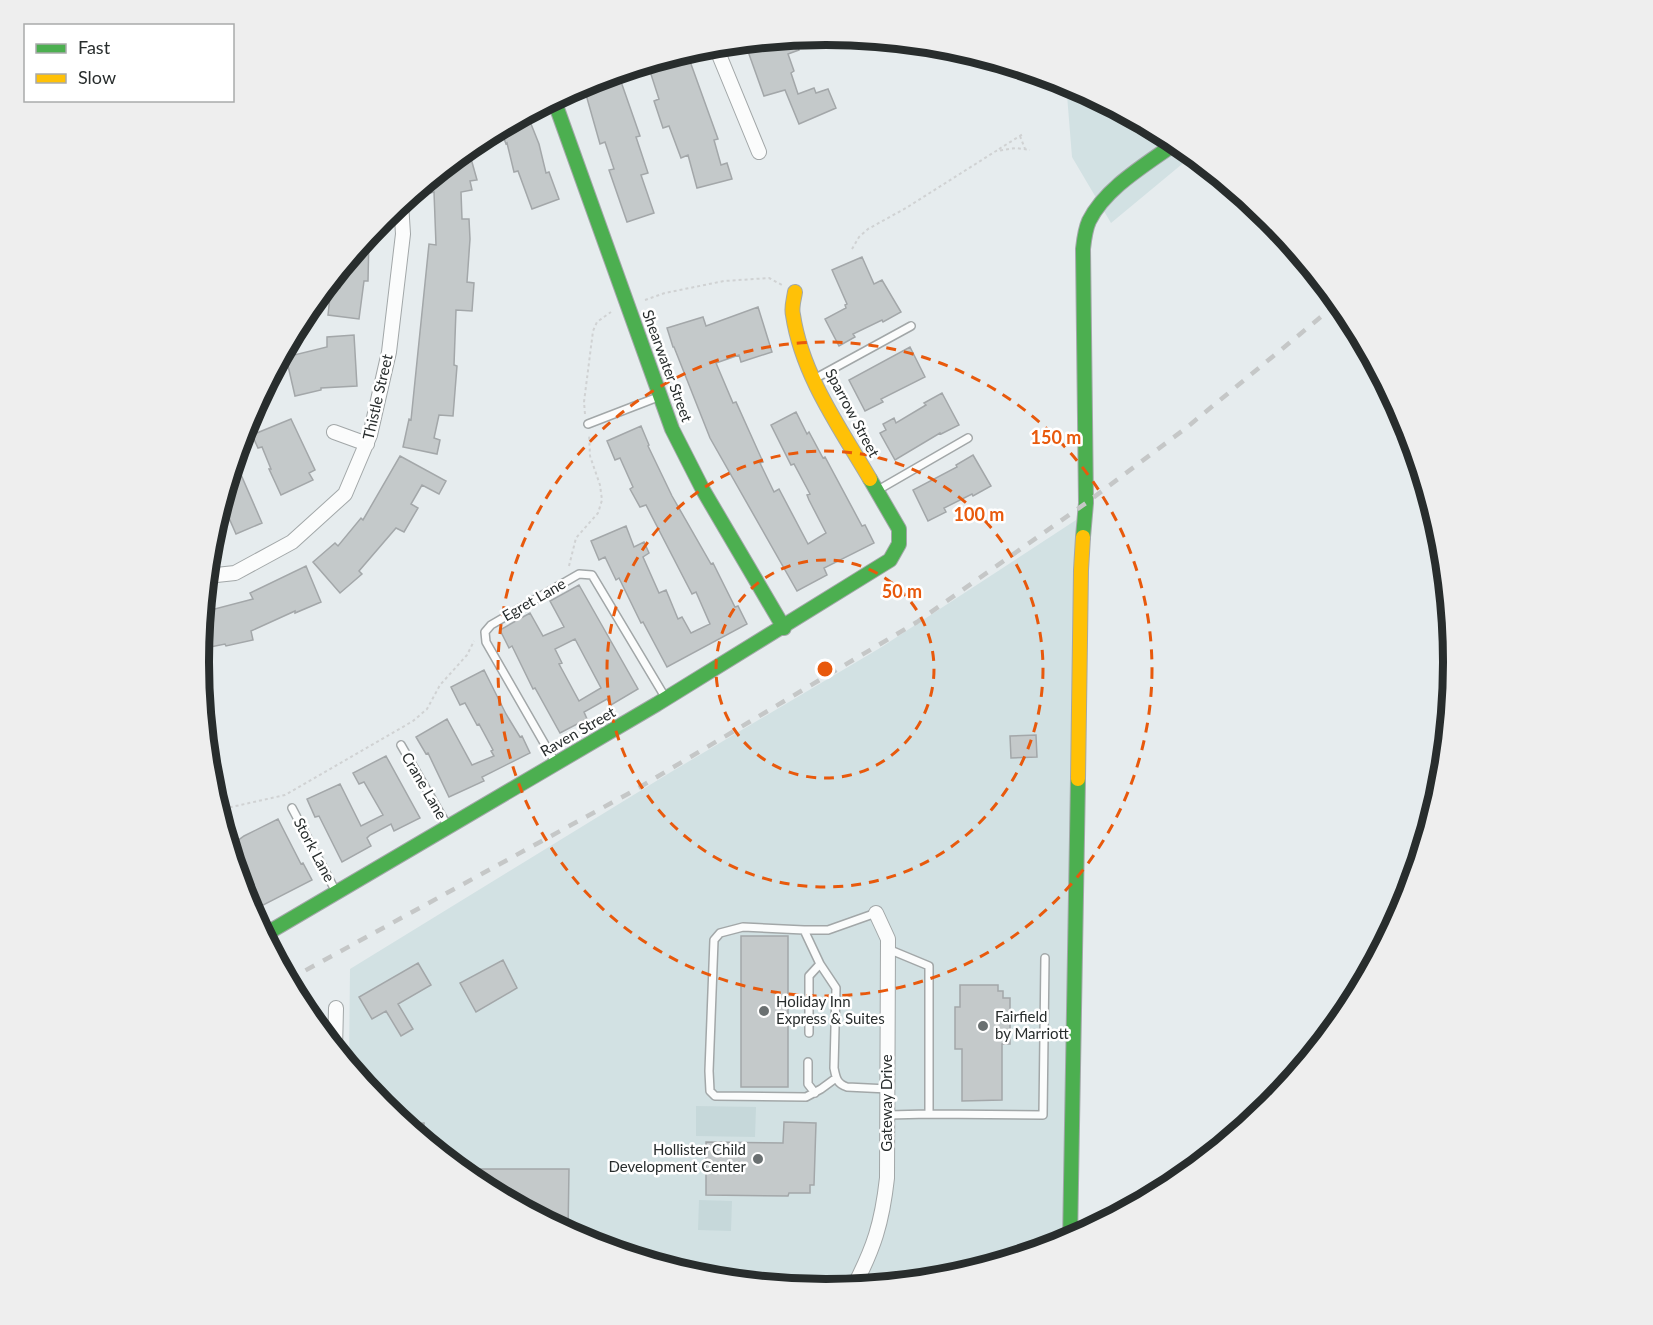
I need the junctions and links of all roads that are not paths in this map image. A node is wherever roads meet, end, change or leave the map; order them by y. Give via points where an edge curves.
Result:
1 (720, 55) edge
2 (557, 107) edge
3 (1169, 148) edge
4 (759, 152) dead end
5 (402, 215) edge
6 (795, 292) road end
7 (911, 326) dead end
8 (814, 379) junction
9 (660, 396) junction
10 (588, 424) road end
11 (334, 432) dead end
12 (968, 438) dead end
13 (367, 444) junction
14 (876, 491) junction
15 (899, 544) joint
16 (215, 575) edge
17 (784, 628) junction
18 (666, 699) junction
19 (401, 745) dead end
20 (556, 764) junction
21 (292, 808) dead end
22 (448, 827) junction
23 (336, 893) junction
24 (876, 913) joint
25 (804, 930) junction
26 (271, 931) edge
27 (888, 949) junction
28 (1045, 958) dead end
29 (820, 964) junction
30 (336, 1008) dead end
31 (809, 1033) dead end
32 (335, 1036) edge
33 (808, 1062) dead end
34 (836, 1078) junction
35 (888, 1089) junction
36 (815, 1093) junction
37 (929, 1114) junction
38 (888, 1115) junction
39 (1070, 1230) edge
40 (858, 1279) edge

1 - 4 street
2 - 9 street, Shearwater Street
3 - 39 street via 1098,207 1086,231 1083,249 1086,503 1081,570
5 - 13 street, Thistle Street via 403,234 389,352
6 - 8 street, Sparrow Street via 792,313 796,334
7 - 8 lane
8 - 14 street, Sparrow Street
9 - 10 lane
9 - 17 street, Shearwater Street via 672,429 704,490
11 - 13 street
12 - 14 lane
13 - 16 street, Thistle Street via 345,494 292,542 234,573
14 - 15 street, Sparrow Street via 899,529
15 - 17 street, Raven Street via 890,560
17 - 18 street, Raven Street
18 - 20 street, Raven Street
18 - 20 lane, Egret Lane via 592,575 583,573 569,579 491,625 485,632 486,642
19 - 22 lane, Crane Lane
20 - 22 street, Raven Street
21 - 23 lane, Stork Lane
22 - 23 street, Raven Street
23 - 26 street, Raven Street
24 - 25 lane via 828,930
24 - 27 street, Gateway Drive via 888,939
25 - 29 lane
25 - 36 lane via 743,927 720,933 714,940 710,1091 715,1096 806,1097
27 - 35 street, Gateway Drive
27 - 37 lane via 929,966
28 - 37 lane via 1044,1115
29 - 31 lane via 808,976
29 - 34 lane via 836,988
30 - 32 street
33 - 36 lane via 808,1084
34 - 35 lane via 847,1087
34 - 36 lane
35 - 38 street, Gateway Drive
37 - 38 lane
38 - 40 street, Gateway Drive via 883,1211 870,1256

